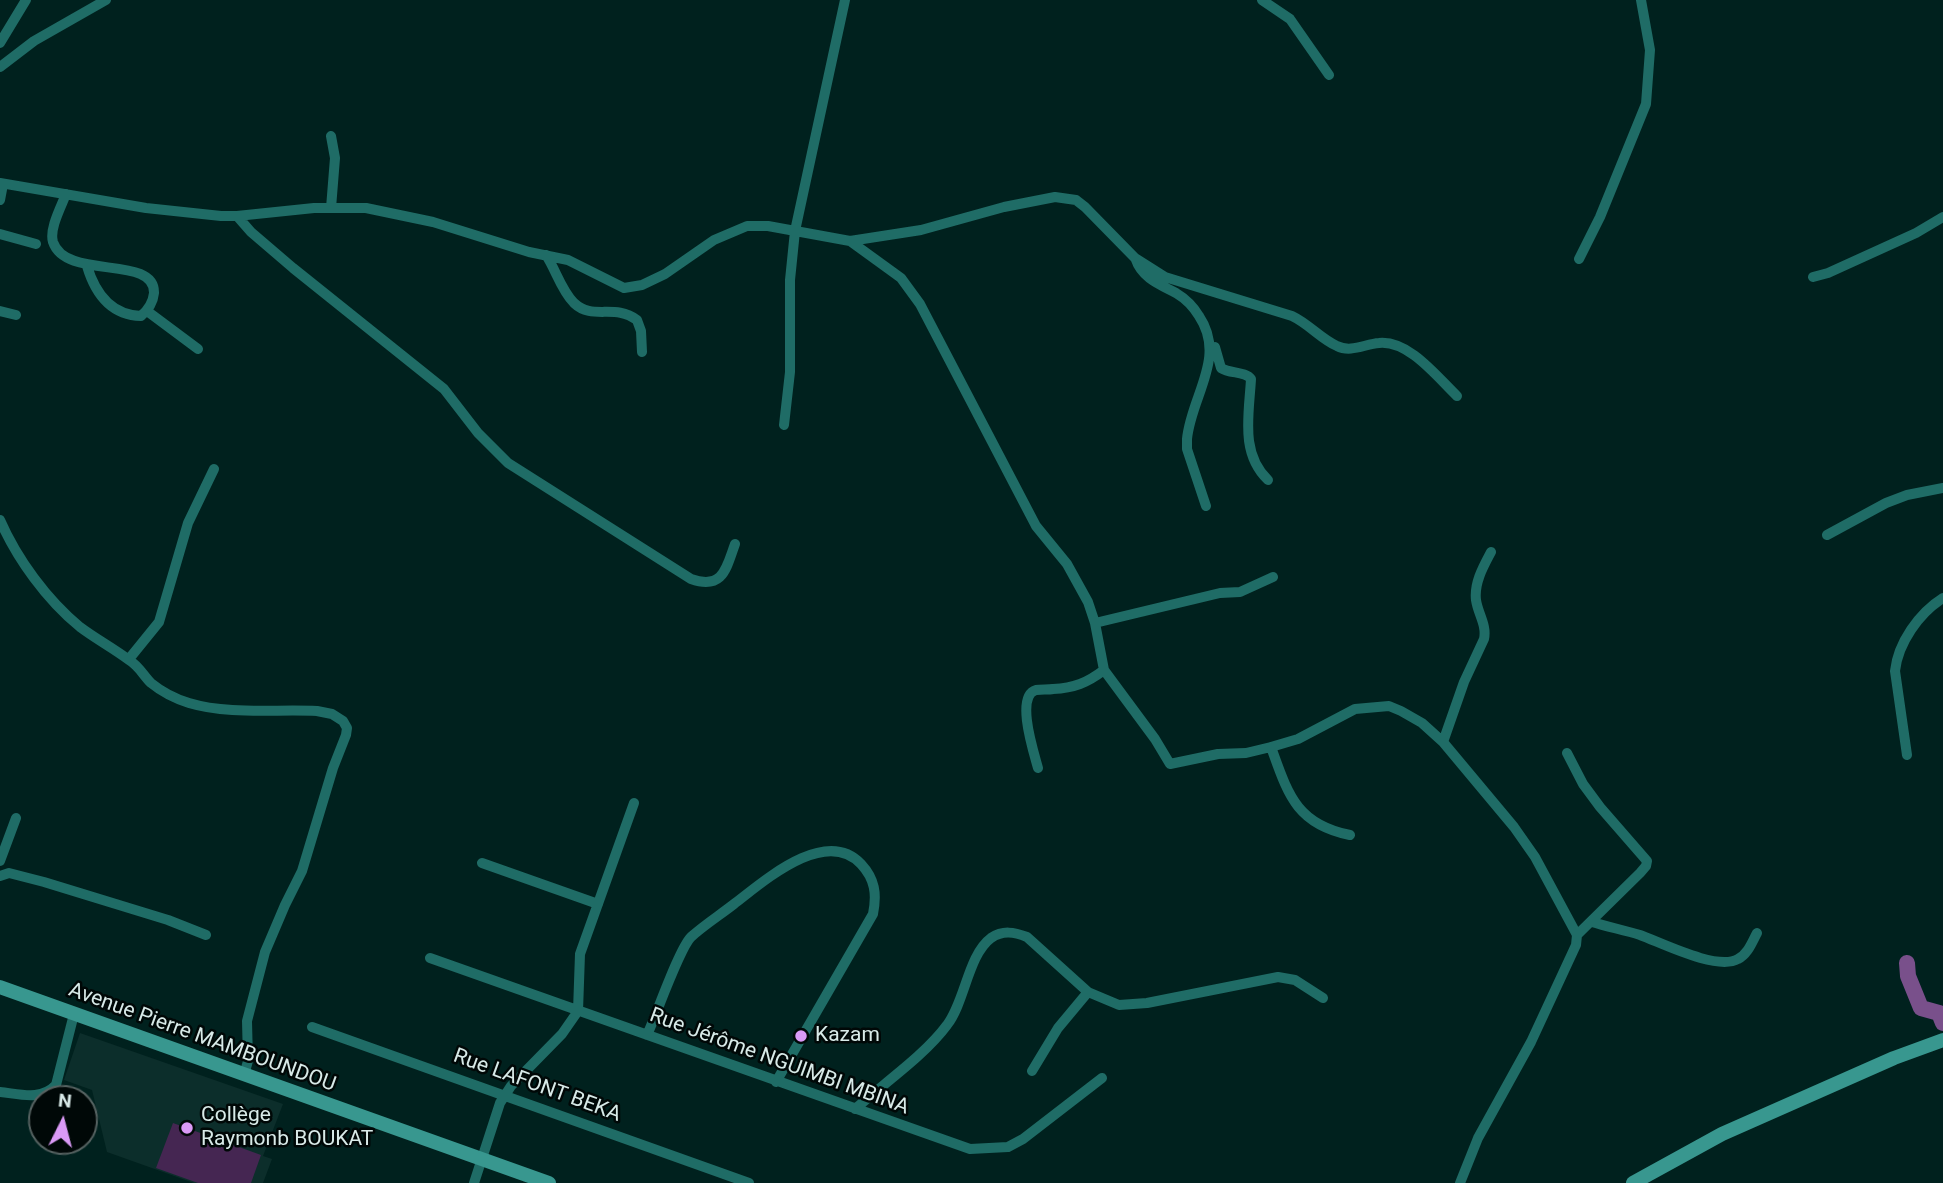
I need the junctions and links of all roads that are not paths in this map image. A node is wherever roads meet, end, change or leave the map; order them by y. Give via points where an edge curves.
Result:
1 (26, 0) edge
2 (106, 0) edge
3 (845, 0) edge
4 (1641, 0) edge
5 (1270, 2) edge
6 (0, 43) edge
7 (0, 67) edge
8 (1329, 75) dead end
9 (331, 136) dead end
10 (2, 184) edge
11 (66, 194) junction
12 (0, 200) edge
13 (331, 208) junction
14 (237, 216) junction
15 (1943, 217) edge
16 (795, 231) junction
17 (0, 234) edge
18 (850, 241) junction
19 (36, 244) dead end
20 (546, 255) junction
21 (1135, 258) junction
22 (1579, 259) dead end
23 (87, 266) junction
24 (1813, 277) dead end
25 (0, 311) edge
26 (147, 311) junction
27 (16, 315) dead end
28 (1211, 344) junction
29 (198, 349) dead end
30 (642, 352) dead end
31 (1457, 396) dead end
32 (784, 425) dead end
33 (214, 469) dead end
34 (1268, 481) dead end
35 (1943, 488) edge
36 (1206, 506) dead end
37 (0, 520) edge
38 (1827, 535) dead end
39 (735, 544) dead end
40 (1491, 552) dead end
41 (1273, 577) dead end
42 (1943, 598) edge
43 (1095, 623) junction
44 (129, 659) junction
45 (1104, 670) junction
46 (1443, 742) junction
47 (1271, 747) junction
48 (1567, 753) dead end
49 (1907, 755) dead end
50 (1038, 768) dead end
51 (634, 803) dead end
52 (16, 818) dead end
53 (1350, 835) dead end
54 (0, 860) edge
55 (482, 863) dead end
56 (0, 876) edge
57 (598, 904) junction
58 (1592, 922) junction
59 (1757, 933) dead end
60 (206, 935) dead end
61 (1577, 935) junction
62 (430, 958) dead end
63 (0, 988) edge
64 (1088, 992) junction
65 (1324, 998) dead end
66 (578, 1011) junction
67 (74, 1014) junction
68 (312, 1027) dead end
69 (647, 1035) junction
70 (1943, 1040) edge
71 (1032, 1071) dead end
72 (244, 1075) junction
73 (1102, 1078) dead end
74 (776, 1082) junction
75 (0, 1091) edge
76 (505, 1094) junction
77 (855, 1109) junction
78 (482, 1159) junction
79 (474, 1183) edge
80 (549, 1183) edge
81 (749, 1183) edge
82 (1460, 1183) edge
83 (1633, 1183) edge

1 - 6 street
2 - 7 street via 34,41
3 - 16 street
4 - 22 street via 1650,50 1646,104
5 - 8 street via 1290,19
9 - 13 street via 335,158
10 - 11 street
10 - 12 street
11 - 14 street via 146,208
11 - 23 street via 52,240 63,253
13 - 14 street
13 - 20 street via 366,208 409,217
14 - 39 street via 293,268 444,389 492,450 525,475 691,579 712,583 720,577
15 - 24 street
16 - 18 street
16 - 20 street via 747,226 633,288
16 - 32 street
17 - 19 street
18 - 21 street via 921,230 1055,197 1076,200
18 - 43 street via 910,288 1037,526 1067,564 1088,602
20 - 30 street via 562,288 579,307 593,313 610,310 637,320
21 - 28 street via 1149,278 1195,308
21 - 31 street via 1175,281 1292,316 1337,347 1397,345
23 - 26 street via 104,302 124,314 141,316
23 - 26 street via 131,271 150,281 154,290
25 - 27 street
26 - 29 street
28 - 34 street via 1221,368 1251,379 1251,454
28 - 36 street via 1207,376 1187,439
33 - 44 street via 188,523 159,622
35 - 38 street via 1886,503
37 - 44 street via 24,562 65,612
40 - 46 street via 1476,592 1486,632
41 - 43 street via 1240,592
42 - 49 street via 1914,625 1896,660
43 - 45 street
44 - 72 street via 150,682 188,703 226,709 317,710 332,714 346,728 300,877 265,952 247,1021
45 - 47 street via 1170,764
45 - 50 street via 1081,686 1034,690 1028,696 1029,735
46 - 47 street via 1422,723 1389,706 1343,714
46 - 61 street via 1535,857
47 - 53 street via 1300,810 1329,831
48 - 58 street via 1600,807 1647,861
51 - 57 street
52 - 54 street
55 - 57 street
56 - 60 street via 9,873 44,882
57 - 66 street via 580,954
58 - 59 street via 1726,962 1746,953
58 - 61 street
61 - 82 street via 1531,1042 1478,1138
62 - 66 street, Rue Jérôme NGUIMBI MBINA
63 - 67 street, Avenue Pierre MAMBOUNDOU
64 - 65 street via 1109,1003 1133,1005 1282,977
64 - 71 street via 1058,1028
64 - 77 street via 1027,937 1001,933 982,947 947,1026
66 - 69 street, Rue Jérôme NGUIMBI MBINA
66 - 76 street
67 - 72 street, Avenue Pierre MAMBOUNDOU
67 - 75 street via 56,1085 49,1093
68 - 76 street, Rue LAFONT BEKA
69 - 74 street, Rue Jérôme NGUIMBI MBINA
69 - 74 street via 689,939 802,857 839,852 857,860 869,873 874,887 873,914
70 - 83 street via 1722,1134
72 - 78 street, Avenue Pierre MAMBOUNDOU
73 - 77 street, Rue Jérôme NGUIMBI MBINA via 1023,1139 994,1149 962,1147
74 - 77 street, Rue Jérôme NGUIMBI MBINA
76 - 78 street
76 - 81 street, Rue LAFONT BEKA
78 - 79 street
78 - 80 street, Avenue Pierre MAMBOUNDOU

